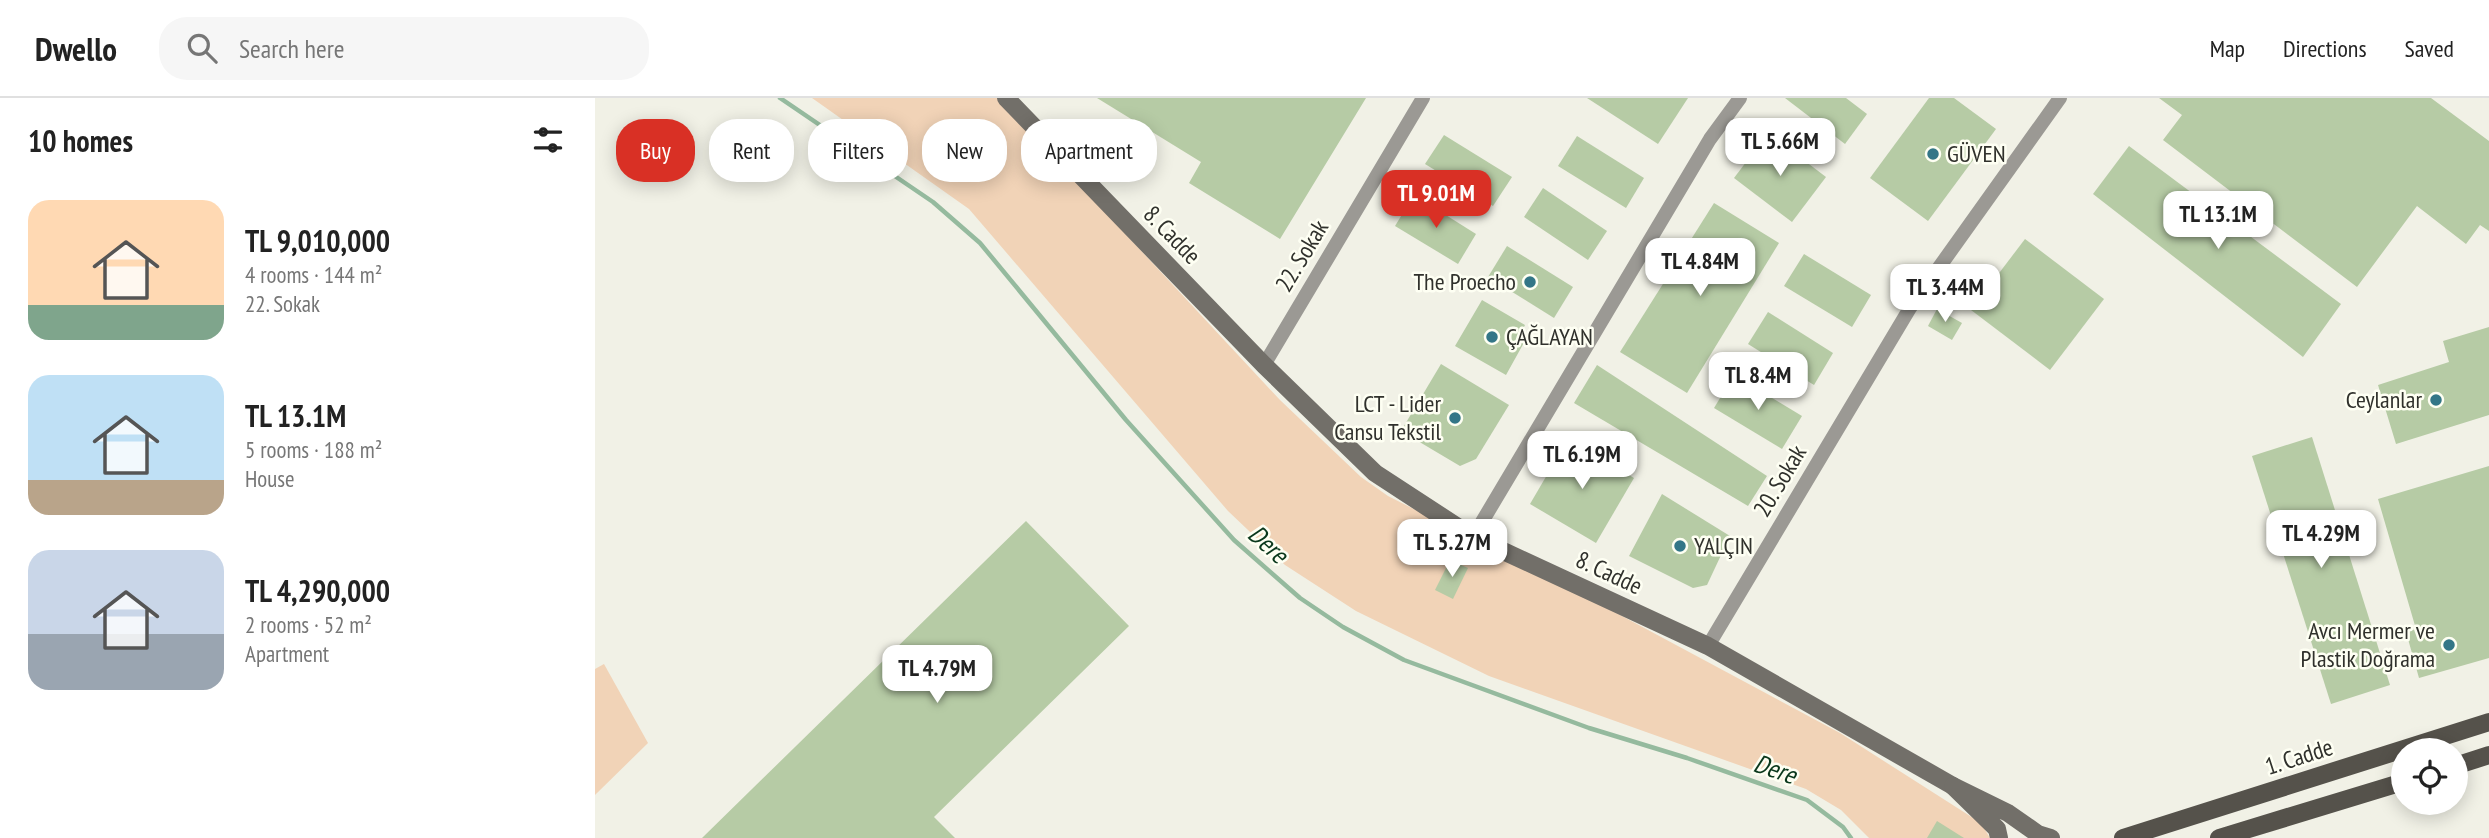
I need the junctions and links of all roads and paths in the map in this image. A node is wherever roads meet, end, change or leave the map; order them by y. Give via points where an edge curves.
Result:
1 (1006, 98) edge
2 (1423, 98) edge
3 (1740, 98) edge
4 (2060, 98) edge
5 (1264, 365) junction
6 (1473, 537) junction
7 (1708, 646) junction
8 (2489, 722) edge
9 (2489, 755) edge
10 (2468, 762) edge
11 (1953, 786) junction
12 (2391, 786) edge
13 (1999, 838) edge
14 (2051, 838) edge
15 (2123, 838) edge
16 (2219, 838) edge

1 - 5 street, 8. Cadde
2 - 5 street, 22. Sokak
3 - 6 street via 1710,139
4 - 7 street, 20. Sokak via 1910,308
5 - 6 street, 8. Cadde via 1374,473
6 - 7 street, 8. Cadde
7 - 11 street, 8. Cadde
8 - 15 main road, 1. Cadde
9 - 10 main road
11 - 13 street, 8. Cadde via 1997,828
11 - 14 street, 8. Cadde
12 - 16 main road

